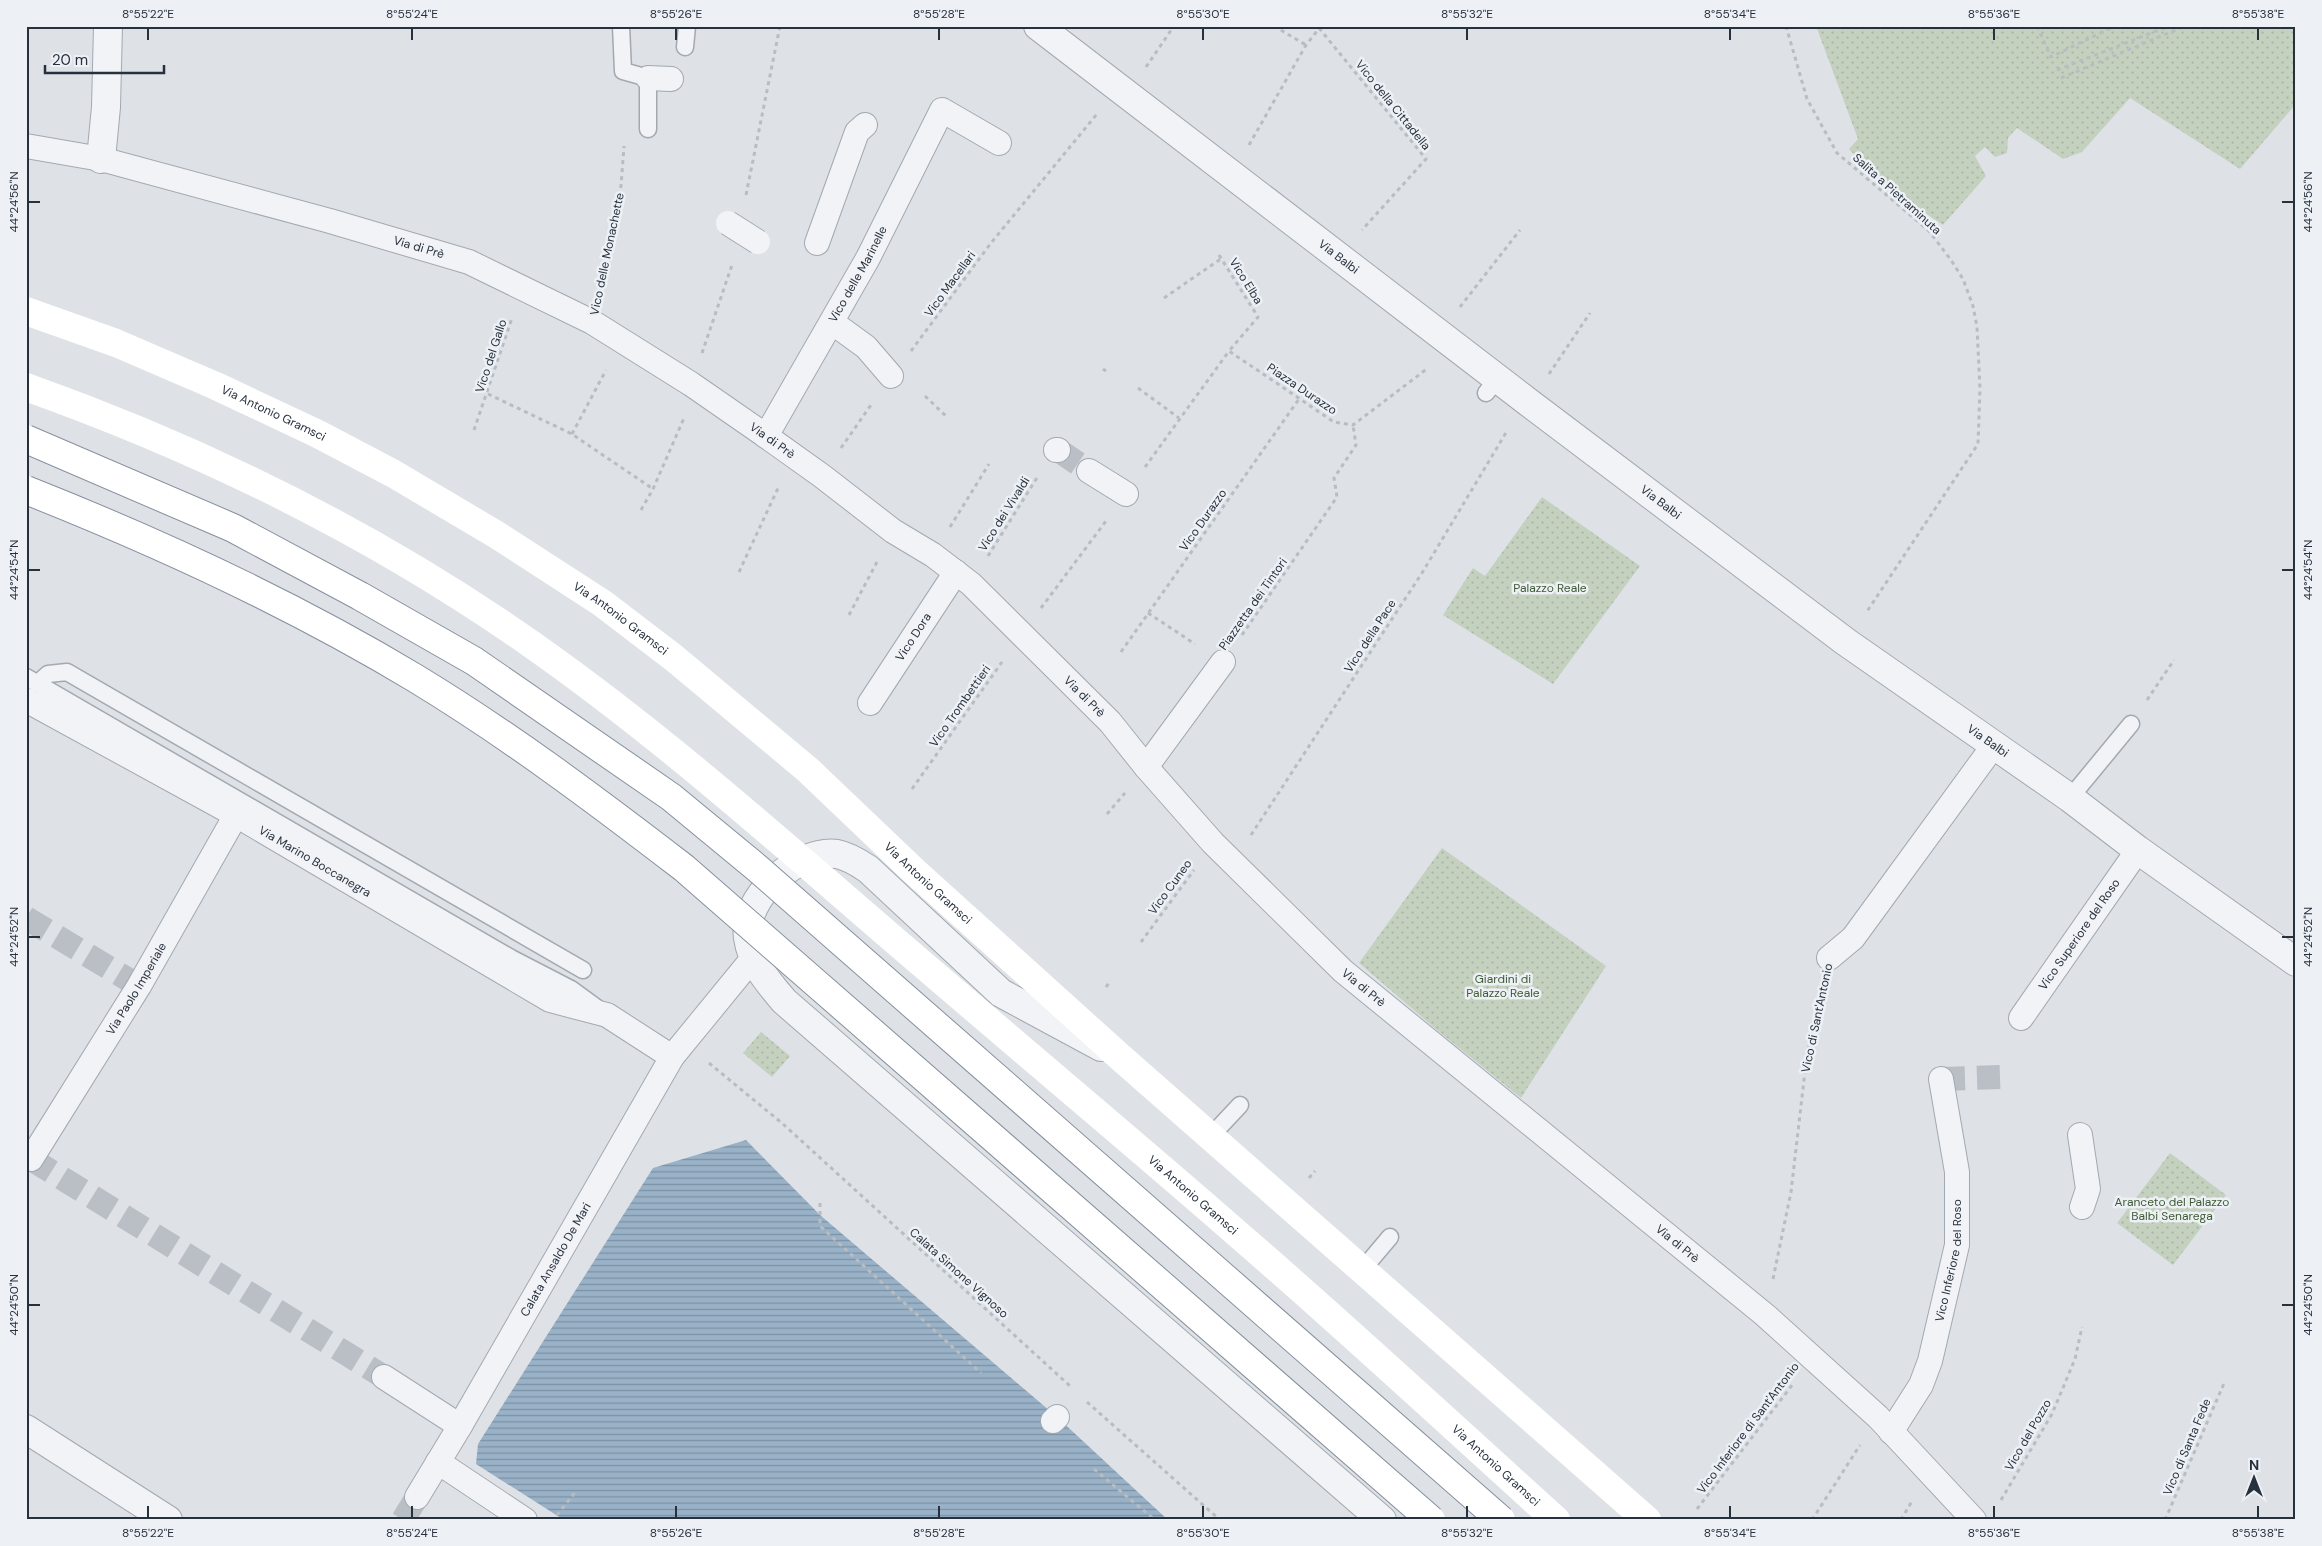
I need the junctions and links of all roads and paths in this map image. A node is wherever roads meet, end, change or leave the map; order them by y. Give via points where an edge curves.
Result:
1 (108, 26) edge
2 (621, 26) edge
3 (687, 26) edge
4 (1038, 26) edge
5 (1174, 26) edge
6 (1274, 26) edge
7 (1786, 26) edge
8 (2037, 26) edge
9 (2115, 26) edge
10 (2169, 26) edge
11 (2185, 26) edge
12 (1320, 27) edge
13 (1306, 45) junction
14 (685, 47) dead end
15 (1144, 70) dead end
16 (2057, 70) dead end
17 (2061, 78) dead end
18 (1101, 109) dead end
19 (865, 125) dead end
20 (648, 129) dead end
21 (999, 143) dead end
22 (26, 146) edge
23 (1246, 150) dead end
24 (101, 159) junction
25 (621, 186) dead end
26 (728, 223) dead end
27 (1520, 230) dead end
28 (1356, 236) dead end
29 (758, 242) dead end
30 (817, 243) dead end
31 (1219, 254) dead end
32 (1222, 258) junction
33 (521, 286) junction
34 (1164, 298) dead end
35 (29, 312) edge
36 (1455, 313) dead end
37 (1590, 313) dead end
38 (592, 322) junction
39 (833, 323) junction
40 (622, 341) junction
41 (1229, 351) junction
42 (1226, 355) dead end
43 (1430, 366) dead end
44 (891, 376) junction
45 (1544, 382) dead end
46 (26, 387) edge
47 (697, 388) junction
48 (1138, 388) dead end
49 (488, 394) junction
50 (925, 396) dead end
51 (1299, 399) junction
52 (947, 417) dead end
53 (1179, 418) dead end
54 (1512, 423) dead end
55 (1353, 425) junction
56 (474, 430) dead end
57 (572, 434) junction
58 (766, 436) junction
59 (26, 439) edge
60 (794, 455) junction
61 (988, 464) dead end
62 (1041, 471) dead end
63 (1089, 471) tunnel mouth
64 (822, 476) junction
65 (654, 489) junction
66 (26, 490) edge
67 (1126, 494) dead end
68 (641, 510) dead end
69 (893, 531) junction
70 (933, 555) junction
71 (739, 572) dead end
72 (964, 578) junction
73 (1148, 613) junction
74 (850, 615) dead end
75 (1865, 615) dead end
76 (1022, 633) junction
77 (1121, 652) dead end
78 (2174, 660) dead end
79 (1223, 662) junction
80 (30, 687) edge
81 (870, 703) dead end
82 (2131, 724) joint
83 (1994, 745) junction
84 (1146, 767) junction
85 (912, 790) dead end
86 (2070, 798) junction
87 (236, 815) junction
88 (1214, 843) junction
89 (2138, 850) junction
90 (801, 861) junction
91 (1232, 862) junction
92 (1141, 942) dead end
93 (753, 958) junction
94 (1829, 958) joint
95 (2296, 962) edge
96 (583, 970) dead end
97 (1109, 984) dead end
98 (1106, 987) dead end
99 (607, 1015) junction
100 (2021, 1018) dead end
101 (678, 1050) junction
102 (1120, 1057) junction
103 (1941, 1079) dead end
104 (1240, 1105) dead end
105 (2080, 1135) dead end
106 (1211, 1136) junction
107 (29, 1157) edge
108 (820, 1203) dead end
109 (2082, 1207) dead end
110 (1390, 1237) dead end
111 (1363, 1269) junction
112 (1765, 1315) junction
113 (2082, 1327) dead end
114 (1813, 1358) junction
115 (981, 1373) dead end
116 (384, 1377) tunnel mouth
117 (2225, 1381) dead end
118 (1072, 1388) dead end
119 (1087, 1401) dead end
120 (1884, 1424) junction
121 (460, 1426) junction
122 (26, 1429) edge
123 (438, 1462) junction
124 (1094, 1469) dead end
125 (577, 1490) dead end
126 (417, 1496) tunnel mouth
127 (1998, 1504) dead end
128 (1698, 1509) dead end
129 (556, 1515) dead end
130 (168, 1520) edge
131 (526, 1520) edge
132 (1155, 1520) edge
133 (1220, 1520) edge
134 (1382, 1520) edge
135 (1431, 1520) edge
136 (1501, 1520) edge
137 (1556, 1520) edge
138 (1647, 1520) edge
139 (1812, 1520) edge
140 (1974, 1520) edge
141 (2165, 1520) edge

1 - 24 street
2 - 20 lane via 623,71 660,78
3 - 14 lane
4 - 83 street, Via Balbi via 1492,386
5 - 15 path
6 - 13 path
7 - 75 path, Salita a Pietraminuta via 1807,99 1837,152 1929,231 1963,279 1977,327 1978,444
8 - 9 path via 2050,56
10 - 16 path
11 - 17 path
12 - 13 path
12 - 28 path, Vico della Cittadella via 1426,158
13 - 23 path
18 - 44 path, Vico Macellari via 991,243
19 - 30 street via 857,132
21 - 39 street, Vico delle Marinelle via 942,110
22 - 24 street, Via di Prè
24 - 33 street, Via di Prè via 469,262
25 - 38 path, Vico delle Monachette
26 - 29 street, bridge
27 - 36 path
31 - 32 path, Vico Elba
32 - 34 path
32 - 41 path, Vico Elba via 1258,317
33 - 38 street, Via di Prè
33 - 49 path, Vico del Gallo
35 - 102 main road, Via Antonio Gramsci via 134,351 318,434 394,474 497,535 602,603 674,658 808,770 915,872
37 - 45 path
38 - 40 street, Via di Prè
39 - 44 street via 866,347
39 - 58 street, Vico delle Marinelle
40 - 47 street, Via di Prè
40 - 57 path
41 - 42 path
41 - 51 path, Piazza Durazzo
43 - 55 path
44 - 64 path, Vico Macellari
46 - 90 main road, Via Antonio Gramsci via 177,447 295,503 436,582 529,642 598,693
47 - 58 street, Via di Prè
47 - 65 path
48 - 53 path
49 - 56 path, Vico del Gallo
49 - 57 path
50 - 52 path
51 - 55 path, Piazza Durazzo via 1334,422
51 - 73 path, Vico Durazzo
54 - 91 path, Vico della Pace via 1422,573
55 - 79 path, Piazzetta dei Tintori via 1356,445 1334,478 1337,498
57 - 65 path
58 - 60 street, Via di Prè
59 - 136 main road, bridge via 233,528 360,596 474,661 671,797 764,874
60 - 64 street, Via di Prè
60 - 71 path
61 - 70 path
62 - 72 path, Vico dei Vivaldi
63 - 67 street
64 - 69 street, Via di Prè
65 - 68 path
66 - 135 main road, bridge via 181,555 415,678 610,811 691,874
69 - 70 street, Via di Prè
69 - 74 path
70 - 72 street, Via di Prè
72 - 76 street, Via di Prè
72 - 81 street, Vico Dora
73 - 77 path, Vico Durazzo
73 - 79 path, Piazzetta dei Tintori
76 - 84 street, Via di Prè via 1110,722
76 - 85 path, Vico Trombettieri
78 - 82 path
79 - 84 street
80 - 87 street, Via Marino Boccanegra
80 - 96 lane via 48,674 67,672
80 - 99 lane via 571,989
82 - 86 lane
83 - 86 street, Via Balbi
83 - 94 street, Vico di Sant'Antonio via 1853,938
84 - 88 street, Via di Prè
86 - 89 street, Via Balbi
87 - 99 street, Via Marino Boccanegra via 550,1000
87 - 107 street, Via Paolo Imperiale via 139,986
88 - 91 street, Via di Prè
88 - 92 path, Vico Cuneo
89 - 95 street, Via Balbi
89 - 100 street, Vico Superiore del Roso
90 - 93 street, Via Antonio Gramsci via 780,876 756,903 748,936
90 - 102 street, Via Antonio Gramsci via 824,854 838,854 855,860 1001,993
90 - 137 main road, Via Antonio Gramsci via 1250,1244
91 - 112 street, Via di Prè via 1342,971
93 - 101 street, Calata Ansaldo De Mari
93 - 134 street, Via Antonio Gramsci via 784,1001
94 - 112 path, Vico di Sant'Antonio via 1807,1054 1791,1192
97 - 98 path
99 - 101 street, Via Marino Boccanegra
101 - 118 path, Calata Simone Vignoso via 782,1124
101 - 121 street, Calata Ansaldo De Mari
102 - 106 main road, Via Antonio Gramsci
103 - 120 street, Vico Inferiore del Roso via 1957,1172 1957,1245 1930,1362 1921,1385
104 - 106 lane
105 - 109 street via 2088,1189
106 - 111 main road, Via Antonio Gramsci
108 - 115 path via 820,1226
110 - 111 lane
111 - 138 main road, Via Antonio Gramsci
112 - 114 street, Via di Prè
113 - 127 path, Vico del Pozzo via 2075,1359 2052,1414
114 - 120 street, Via di Prè
114 - 128 path, Vico Inferiore di Sant'Antonio
116 - 121 street
117 - 141 path, Vico di Santa Fede
119 - 133 path
120 - 139 path
120 - 140 street, Via di Prè
121 - 123 street, Calata Ansaldo De Mari
122 - 130 street
123 - 126 street, Calata Ansaldo De Mari
123 - 131 street
124 - 132 path
125 - 129 path

